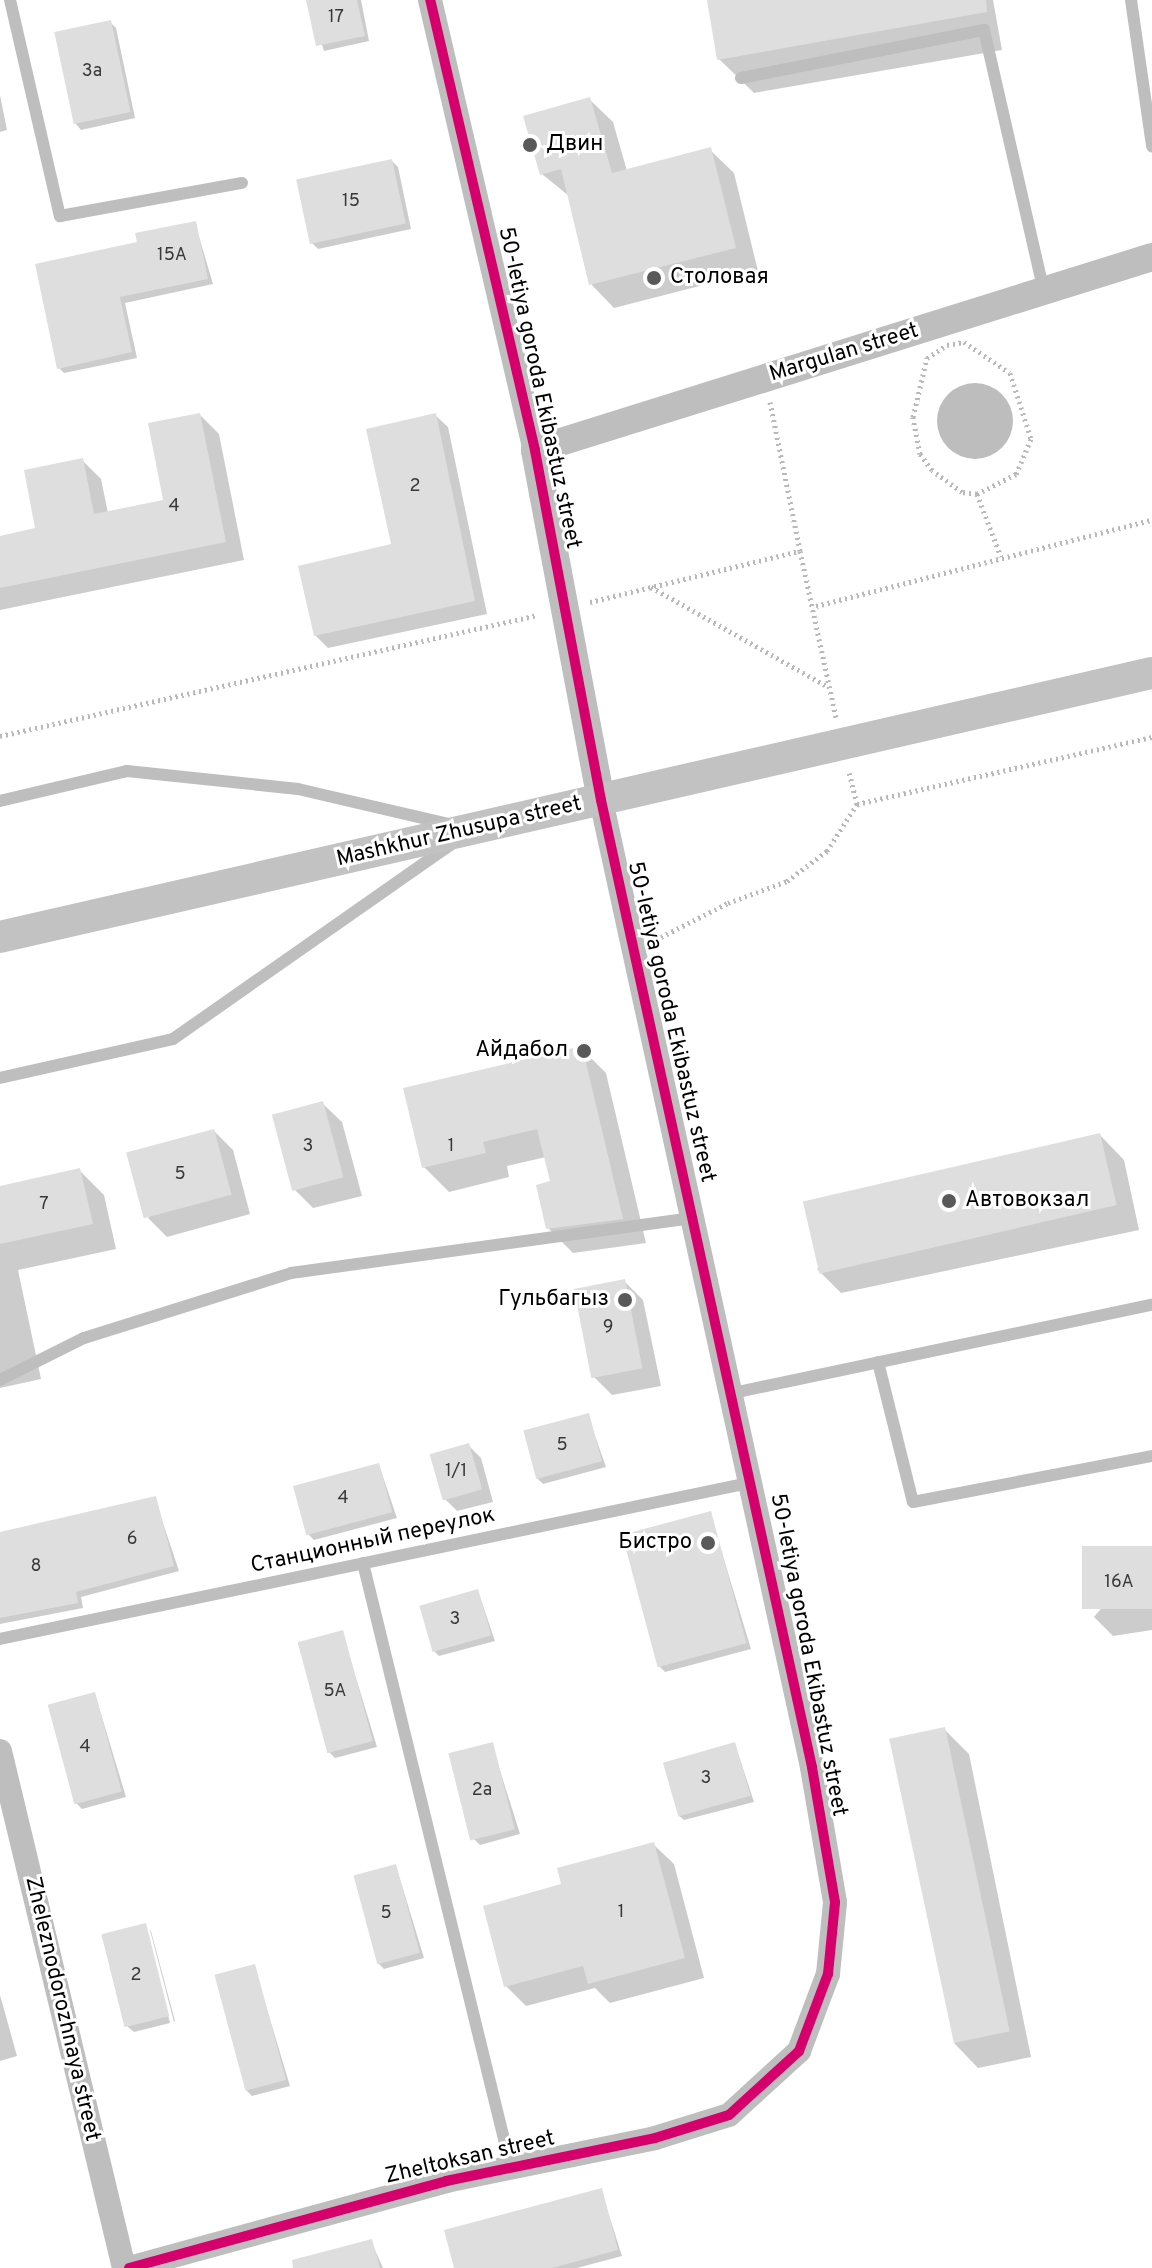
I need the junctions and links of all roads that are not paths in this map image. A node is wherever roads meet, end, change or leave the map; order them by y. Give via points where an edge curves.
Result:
1 (10, 0) edge
2 (430, 0) edge
3 (1131, 0) edge
4 (741, 78) dead end
5 (1152, 146) edge
6 (242, 183) dead end
7 (1152, 257) edge
8 (1044, 291) junction
9 (535, 450) junction
10 (1152, 673) edge
11 (601, 800) junction
12 (0, 801) edge
13 (471, 829) junction
14 (0, 937) edge
15 (0, 1078) edge
16 (694, 1218) junction
17 (1152, 1305) edge
18 (878, 1362) junction
19 (0, 1380) edge
20 (733, 1393) junction
21 (1152, 1456) edge
22 (753, 1482) junction
23 (363, 1563) junction
24 (0, 1639) edge
25 (0, 1751) edge
26 (799, 2051) joint
27 (511, 2168) junction
28 (126, 2268) edge

1 - 6 lane via 60,216
2 - 9 street, 50-letiya goroda Ekibastuz street
3 - 5 lane
4 - 8 lane via 984,30
7 - 8 street, Margulan street
8 - 9 street, Margulan street
9 - 11 street, 50-letiya goroda Ekibastuz street
10 - 11 main road, Mashkhur Zhusupa street
11 - 13 main road, Mashkhur Zhusupa street
11 - 16 street, 50-letiya goroda Ekibastuz street
12 - 13 lane via 127,771 298,789
13 - 14 main road, Mashkhur Zhusupa street
13 - 15 lane via 388,894 173,1039
16 - 19 lane via 291,1273 84,1338
16 - 20 street, 50-letiya goroda Ekibastuz street
17 - 18 lane
18 - 20 lane
18 - 21 lane via 913,1502
20 - 22 street, 50-letiya goroda Ekibastuz street
22 - 23 lane, Станционный переулок
22 - 26 street, 50-letiya goroda Ekibastuz street via 835,1902 828,1974
23 - 24 lane, Станционный переулок
23 - 27 lane
25 - 28 street, Zheleznodorozhnaya street
26 - 27 street, Zheltoksan street via 729,2115 655,2138
27 - 28 street, Zheltoksan street

